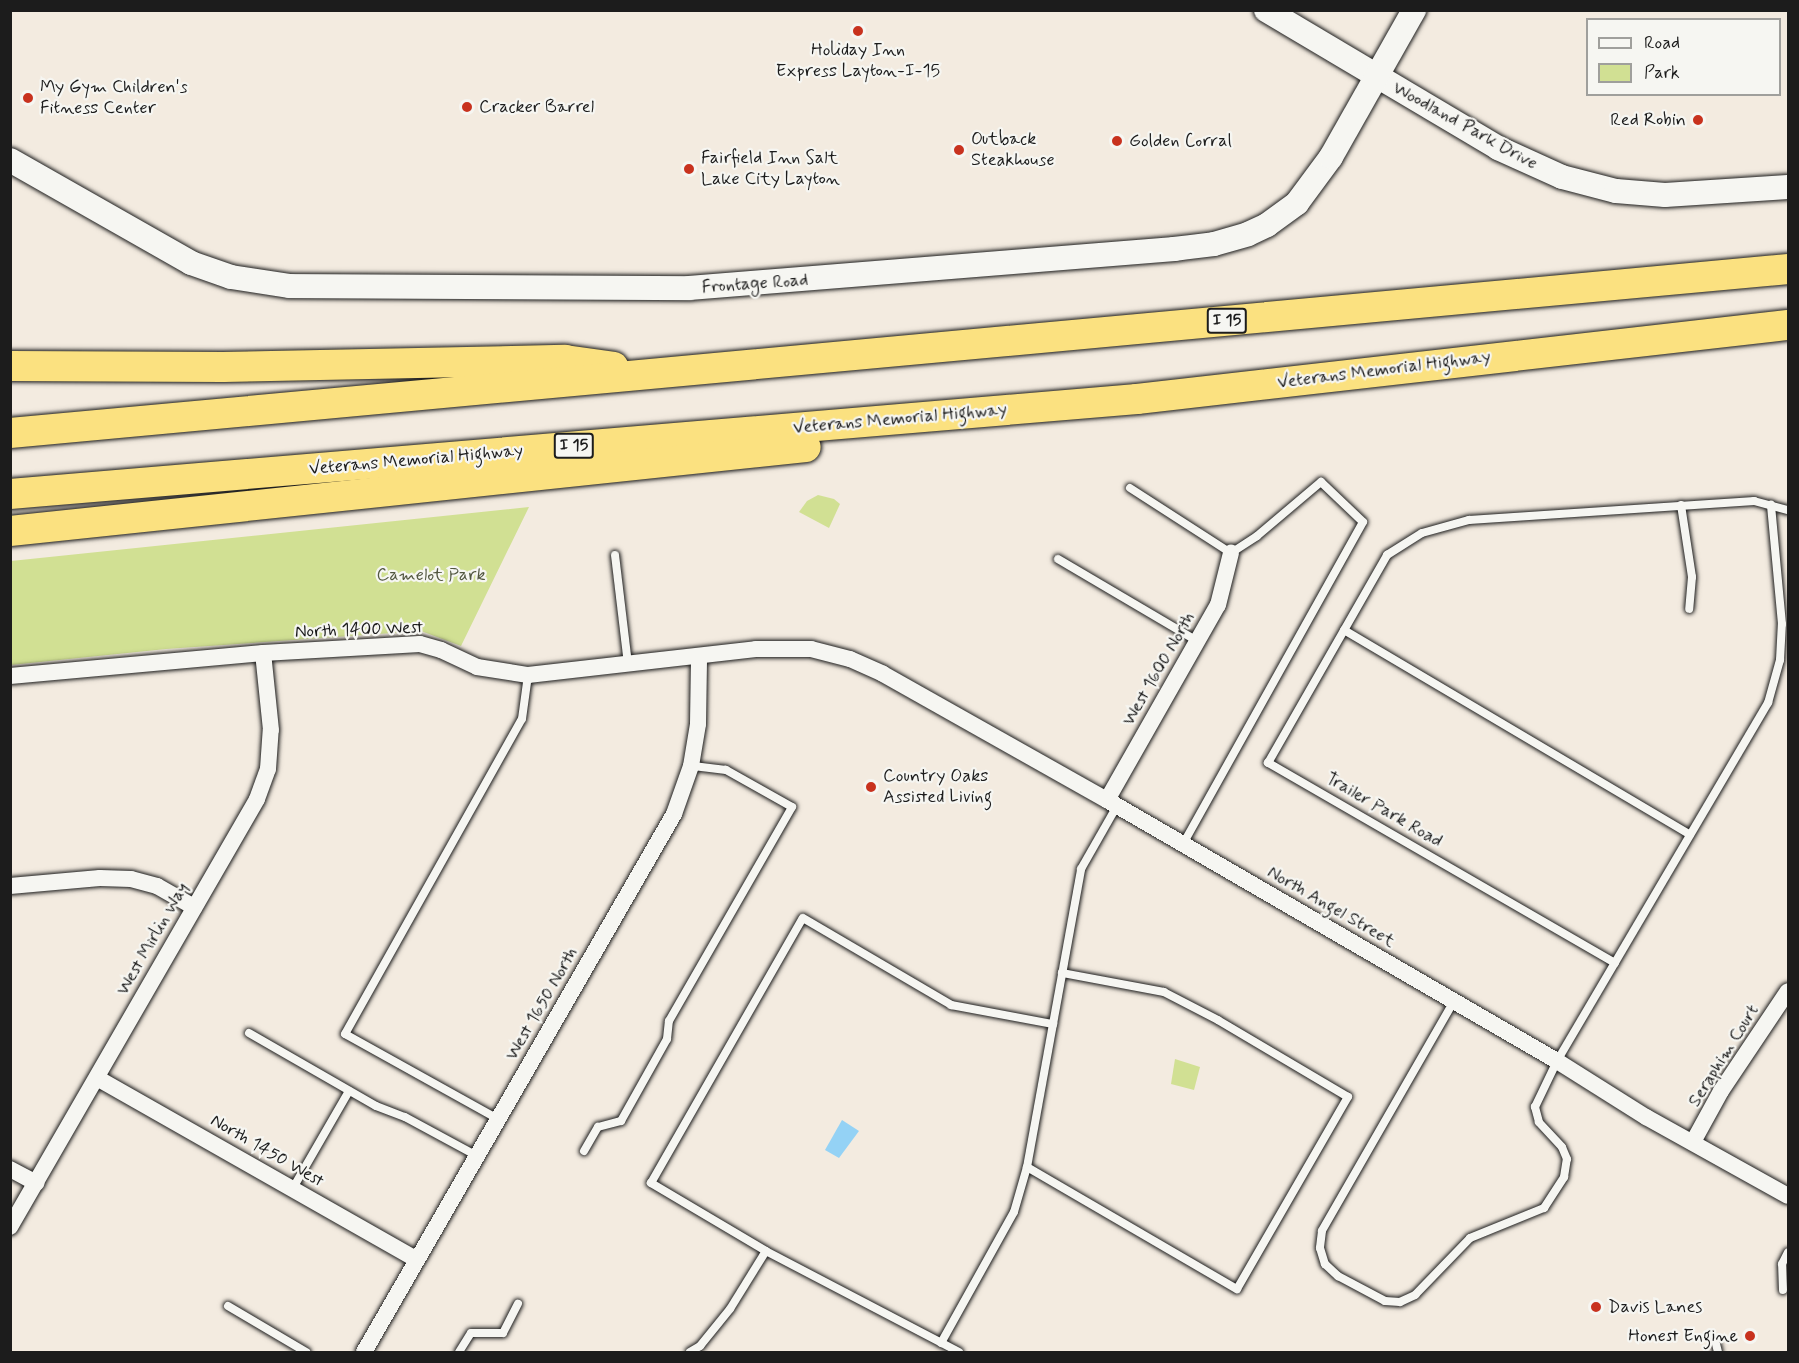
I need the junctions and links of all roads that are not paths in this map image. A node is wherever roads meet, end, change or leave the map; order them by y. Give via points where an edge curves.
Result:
1 (1266, 10) edge
2 (1414, 10) edge
3 (1376, 75) junction
4 (10, 160) edge
5 (1788, 187) edge
6 (1788, 269) edge
7 (1788, 325) edge
8 (10, 366) edge
9 (665, 375) junction
10 (1137, 399) junction
11 (10, 433) edge
12 (1130, 488) dead end
13 (10, 494) edge
14 (1771, 505) junction
15 (1682, 506) junction
16 (1788, 510) edge
17 (10, 531) edge
18 (1231, 553) junction
19 (615, 555) dead end
20 (1058, 559) dead end
21 (1689, 609) dead end
22 (1344, 630) junction
23 (1197, 641) junction
24 (263, 653) junction
25 (699, 657) junction
26 (850, 659) joint
27 (628, 665) junction
28 (528, 675) junction
29 (10, 676) edge
30 (691, 765) junction
31 (1112, 803) junction
32 (1690, 835) junction
33 (1183, 844) junction
34 (10, 886) edge
35 (194, 907) junction
36 (1616, 963) junction
37 (1062, 973) junction
38 (1788, 990) edge
39 (1454, 1001) junction
40 (1053, 1024) junction
41 (249, 1033) dead end
42 (1557, 1061) junction
43 (96, 1078) junction
44 (349, 1091) junction
45 (498, 1119) junction
46 (1693, 1142) junction
47 (584, 1151) dead end
48 (477, 1156) junction
49 (1027, 1167) junction
50 (10, 1169) edge
51 (36, 1183) junction
52 (293, 1188) junction
53 (1788, 1196) edge
54 (10, 1227) edge
55 (766, 1251) junction
56 (1788, 1252) edge
57 (417, 1260) junction
58 (1785, 1264) edge
59 (1783, 1290) dead end
60 (518, 1304) dead end
61 (228, 1306) dead end
62 (941, 1343) junction
63 (306, 1353) edge
64 (364, 1353) edge
65 (459, 1353) edge
66 (690, 1353) edge
67 (959, 1353) edge

1 - 3 street, Woodland Park Drive
2 - 3 street, Frontage Road
3 - 4 street, Frontage Road via 1315,182 1289,210 1261,228 1226,241 1174,249 727,286 313,286 245,280 183,259
3 - 5 street, Woodland Park Drive via 1498,148 1562,177 1616,191 1665,195
6 - 9 highway, I 15
7 - 10 highway, Veterans Memorial Highway / I 15
8 - 9 highway via 247,367 565,360
9 - 11 highway, I 15
10 - 13 highway, Veterans Memorial Highway / I 15
10 - 17 highway via 1080,418
12 - 18 lane
14 - 15 lane, Trailer Park Road via 1754,501
14 - 16 lane, Trailer Park Road
14 - 32 lane via 1782,624 1780,660 1768,703
15 - 21 lane via 1692,577
15 - 22 lane, Trailer Park Road via 1469,520 1422,533 1387,555
18 - 23 street, West 1600 North via 1218,605
18 - 33 lane via 1321,482 1363,522
19 - 27 lane
20 - 23 lane
22 - 32 lane
22 - 36 lane, Trailer Park Road via 1268,763
23 - 31 street, West 1600 North
24 - 28 street, North 1400 West via 420,644 477,667
24 - 29 street, North 1400 West
24 - 35 street, West Mirlin Way via 271,730 268,769 257,799
25 - 26 street, North 1400 West via 756,649 811,649
25 - 27 street, North 1400 West
25 - 30 street, West 1650 North via 698,724
26 - 31 street, North Angel Street
27 - 28 street, North 1400 West
28 - 45 lane via 522,719 345,1034
30 - 45 street, West 1650 North via 674,814
30 - 47 lane via 726,770 792,807 669,1021 667,1039 621,1121 598,1127
31 - 33 street, North Angel Street
31 - 37 lane via 1081,869
32 - 36 lane
33 - 39 street, North Angel Street
34 - 35 street via 131,879 157,886
35 - 43 street, West Mirlin Way
36 - 42 lane
37 - 40 lane
37 - 49 lane via 1164,992 1348,1097 1237,1289
38 - 46 street, Seraphim Court via 1721,1091
39 - 42 street, North Angel Street
39 - 42 lane via 1322,1231 1320,1248 1325,1264 1338,1276 1385,1301 1400,1302 1415,1295 1470,1238 1544,1208 1564,1177 1567,1159 1562,1147 1539,1122 1535,1107
40 - 49 lane
40 - 55 lane via 951,1005 803,918 651,1183
41 - 44 lane
42 - 46 street, North Angel Street
43 - 51 street, West Mirlin Way
43 - 52 street, North 1450 West
44 - 48 lane
44 - 52 lane
45 - 48 street, West 1650 North
46 - 53 street, North Angel Street
48 - 57 street, West 1650 North
49 - 62 lane via 1014,1212
50 - 51 street
51 - 54 street, West Mirlin Way
52 - 57 street, North 1450 West
55 - 62 lane
55 - 66 lane via 730,1309
56 - 58 lane
57 - 64 street, West 1650 North
58 - 59 lane
60 - 65 lane via 503,1333 471,1332
61 - 63 lane
62 - 67 lane

